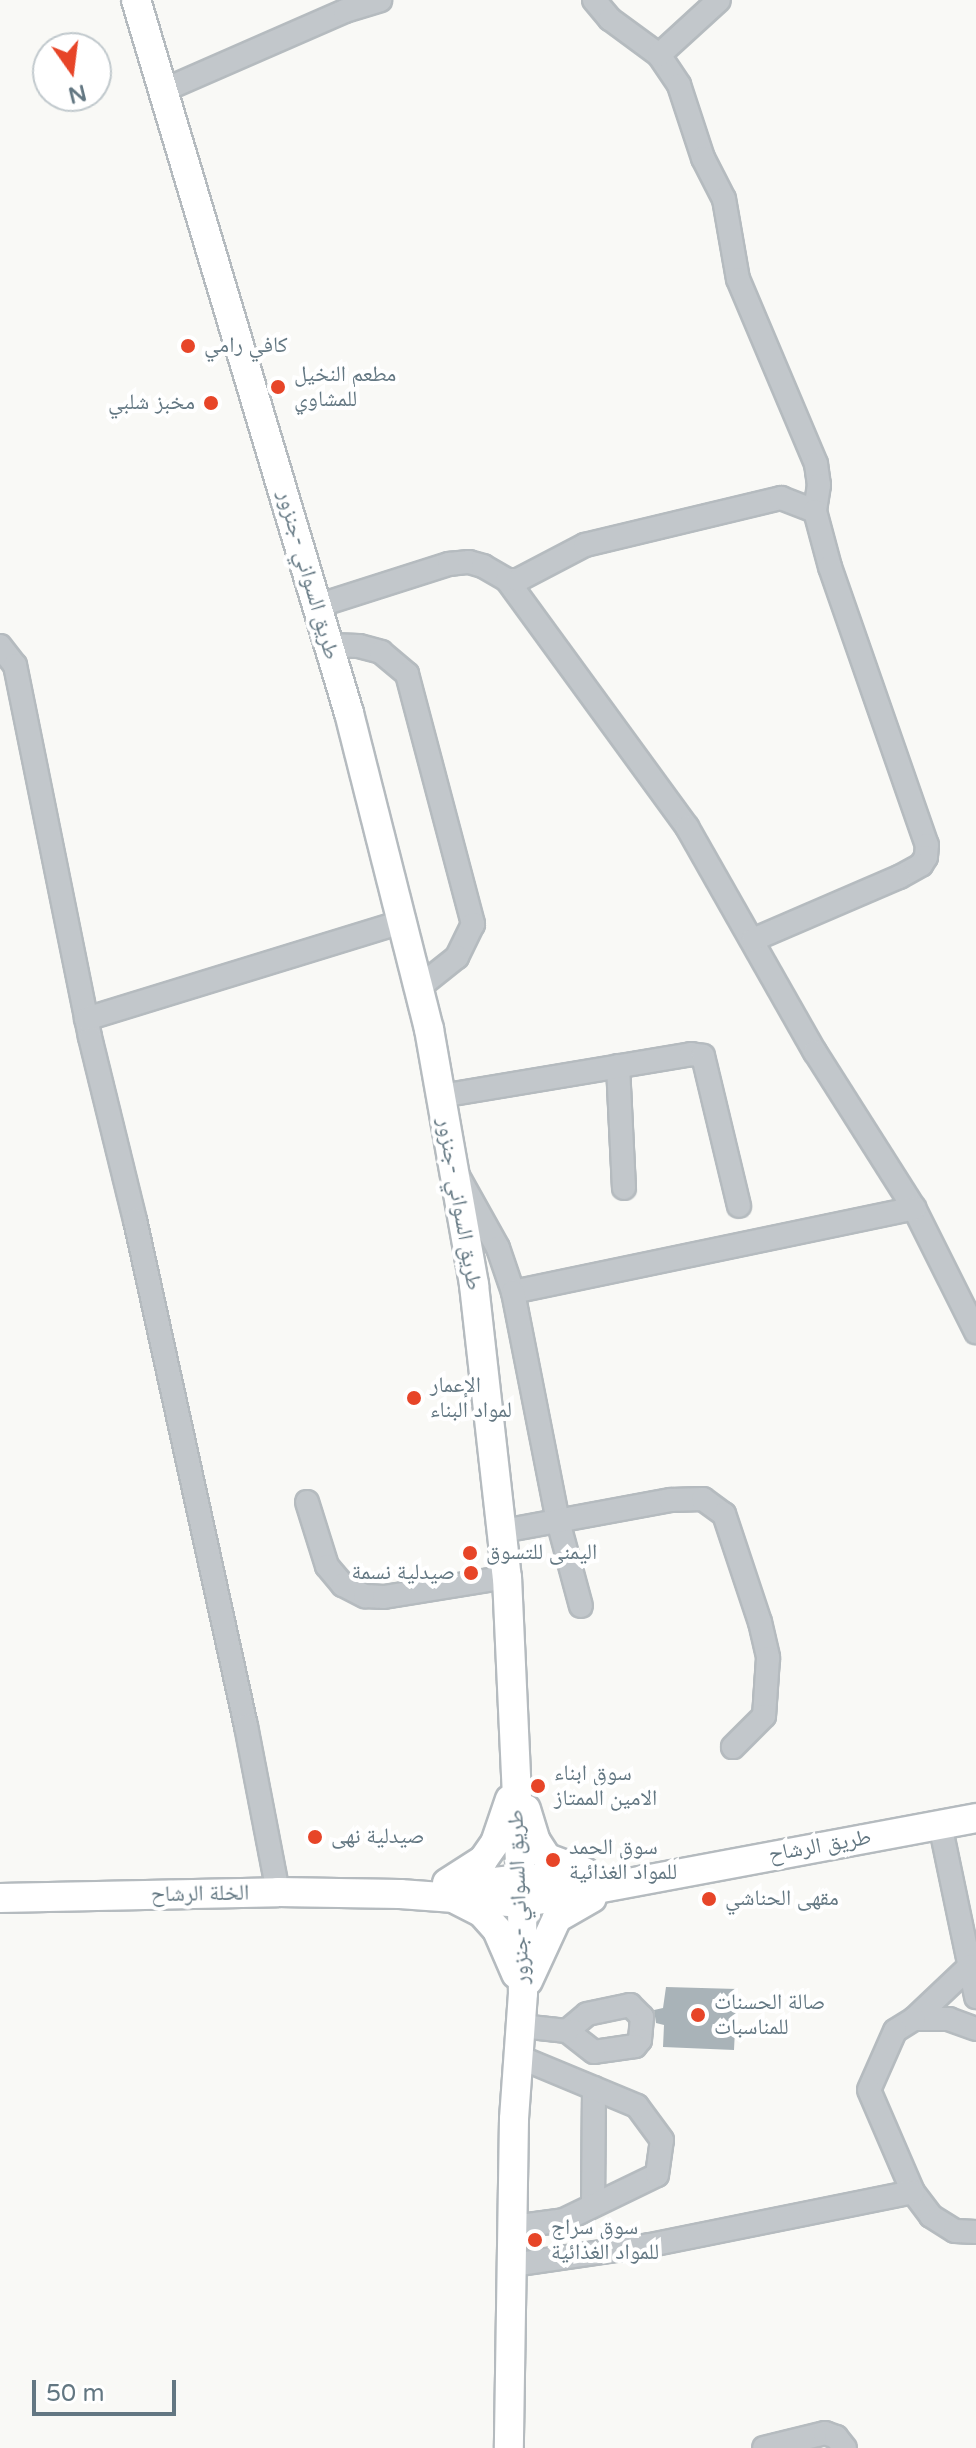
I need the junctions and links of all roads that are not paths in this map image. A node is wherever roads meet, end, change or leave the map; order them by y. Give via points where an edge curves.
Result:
1 (136, 0) edge
2 (380, 0) edge
3 (594, 0) edge
4 (719, 0) edge
5 (659, 55) junction
6 (162, 91) junction
7 (815, 511) junction
8 (507, 580) junction
9 (317, 606) junction
10 (328, 645) junction
11 (0, 646) edge
12 (402, 922) junction
13 (753, 940) junction
14 (418, 988) junction
15 (86, 1019) junction
16 (618, 1066) junction
17 (441, 1096) junction
18 (453, 1168) junction
19 (624, 1188) dead end
20 (739, 1206) dead end
21 (914, 1208) junction
22 (513, 1292) junction
23 (976, 1332) edge
24 (307, 1502) dead end
25 (558, 1521) junction
26 (503, 1531) junction
27 (507, 1577) junction
28 (581, 1606) dead end
29 (733, 1747) dead end
30 (515, 1774) junction
31 (976, 1818) edge
32 (940, 1824) junction
33 (621, 1882) junction
34 (521, 1891) junction
35 (278, 1892) junction
36 (446, 1893) junction
37 (0, 1898) edge
38 (970, 1966) junction
39 (523, 1993) junction
40 (976, 1997) edge
41 (914, 2019) junction
42 (521, 2026) junction
43 (976, 2029) edge
44 (567, 2031) dead end
45 (519, 2057) junction
46 (594, 2088) junction
47 (913, 2192) junction
48 (593, 2205) junction
49 (513, 2227) junction
50 (976, 2232) edge
51 (512, 2265) junction
52 (509, 2448) edge
53 (764, 2448) edge
54 (845, 2448) edge

1 - 6 main road, طريق السواني -جنزور
2 - 6 street
3 - 5 street via 610,19
4 - 5 street
5 - 7 street via 679,85 703,158 724,199 738,279 816,464
6 - 9 main road, طريق السواني -جنزور
7 - 8 street via 781,498 585,545 530,575
7 - 13 street via 927,845 926,857 921,865 876,888
8 - 9 street via 483,566 449,564
8 - 13 street via 687,827
9 - 10 main road, طريق السواني -جنزور
10 - 12 main road, طريق السواني -جنزور
10 - 14 street via 381,652 407,674 473,924 457,957
11 - 15 street via 15,665
12 - 14 main road, طريق السواني -جنزور
12 - 15 street
13 - 21 street via 815,1052
14 - 17 main road, طريق السواني -جنزور
15 - 35 street via 135,1220
16 - 17 street
16 - 19 street
16 - 20 street via 703,1056
17 - 18 main road, طريق السواني -جنزور
18 - 22 street via 498,1248
18 - 26 main road, طريق السواني -جنزور via 478,1316
21 - 22 street
21 - 23 street
22 - 25 street
24 - 27 street via 327,1566 343,1585 365,1596
25 - 26 street
25 - 28 street
25 - 29 street via 671,1500 703,1499 724,1514 768,1658 764,1716
26 - 27 main road, طريق السواني -جنزور
27 - 30 main road, طريق السواني -جنزور
30 - 33 main road via 536,1841 547,1858
30 - 34 main road, طريق السواني -جنزور
30 - 36 main road via 495,1843
31 - 32 main road, طريق الرشاح
32 - 33 main road, طريق الرشاح
32 - 38 street
33 - 34 main road, طريق الرشاح
33 - 39 main road via 557,1918
34 - 36 main road, الخلة الرشاح
34 - 39 main road, طريق السواني -جنزور
35 - 36 main road, الخلة الرشاح
35 - 37 main road, الخلة الرشاح
36 - 39 main road via 481,1912 497,1930
38 - 40 street
38 - 41 street
39 - 42 main road, طريق السواني -جنزور
41 - 43 street via 949,2019
41 - 47 street via 895,2031 869,2090
42 - 44 street
42 - 45 main road, طريق السواني -جنزور
45 - 46 street
45 - 49 main road, طريق السواني -جنزور
46 - 48 street
46 - 48 street via 637,2106 662,2140 657,2175
47 - 50 street via 931,2216 955,2231
47 - 51 street via 650,2245
48 - 49 street via 564,2220
49 - 51 main road, طريق السواني -جنزور
51 - 52 main road, طريق السواني -جنزور
53 - 54 street via 825,2433

